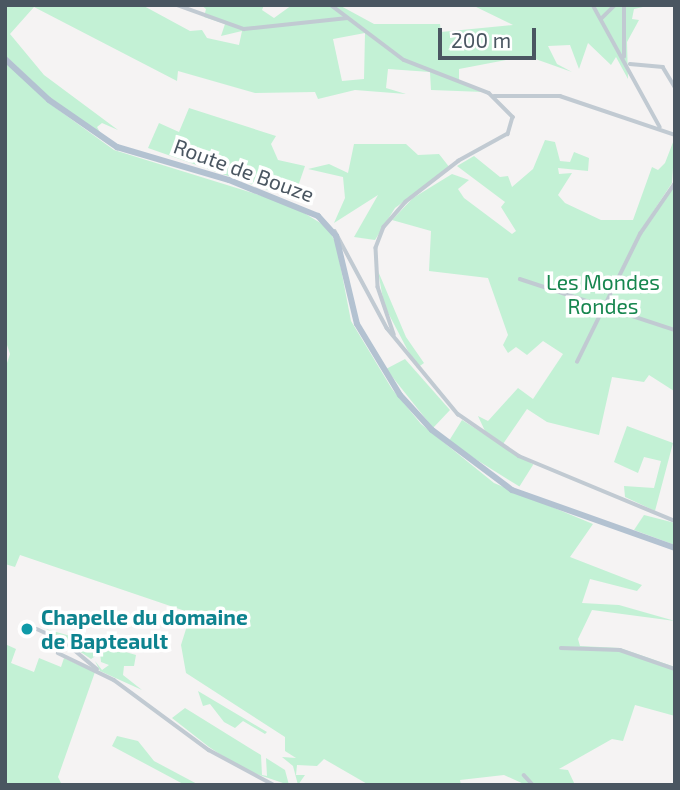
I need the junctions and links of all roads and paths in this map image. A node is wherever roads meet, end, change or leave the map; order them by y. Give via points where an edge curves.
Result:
1 (177, 5) edge
2 (331, 5) edge
3 (593, 5) edge
4 (615, 5) edge
5 (624, 5) edge
6 (347, 18) junction
7 (602, 18) junction
8 (624, 57) junction
9 (5, 59) edge
10 (630, 64) junction
11 (675, 87) edge
12 (494, 96) junction
13 (662, 128) junction
14 (675, 135) edge
15 (675, 183) edge
16 (334, 230) junction
17 (520, 279) dead end
18 (604, 307) junction
19 (675, 331) edge
20 (394, 334) junction
21 (577, 362) dead end
22 (675, 521) edge
23 (675, 548) edge
24 (37, 629) dead end
25 (561, 648) dead end
26 (58, 653) dead end
27 (675, 669) edge
28 (98, 671) junction
29 (524, 775) dead end
30 (274, 785) edge
31 (533, 785) edge

1 - 6 street via 244,29
2 - 6 street
3 - 7 street
4 - 7 street
5 - 8 street
6 - 12 street via 404,60
7 - 8 street via 609,40
8 - 10 street
9 - 16 main road, Route de Bouze via 49,100 117,147 288,201
10 - 11 street via 663,67
10 - 13 street via 640,97
12 - 13 street via 560,96
12 - 20 street via 513,117 508,134 459,161 406,202 380,233 377,287
13 - 14 street
15 - 18 street via 640,234
16 - 20 street via 344,241 363,290
16 - 23 main road via 357,324 400,396 432,430 512,490
17 - 18 street
18 - 19 street
18 - 21 street
20 - 22 street via 445,401 507,449
24 - 28 street via 87,657
25 - 27 street via 620,650
26 - 28 street
28 - 30 street via 220,757
29 - 31 street

